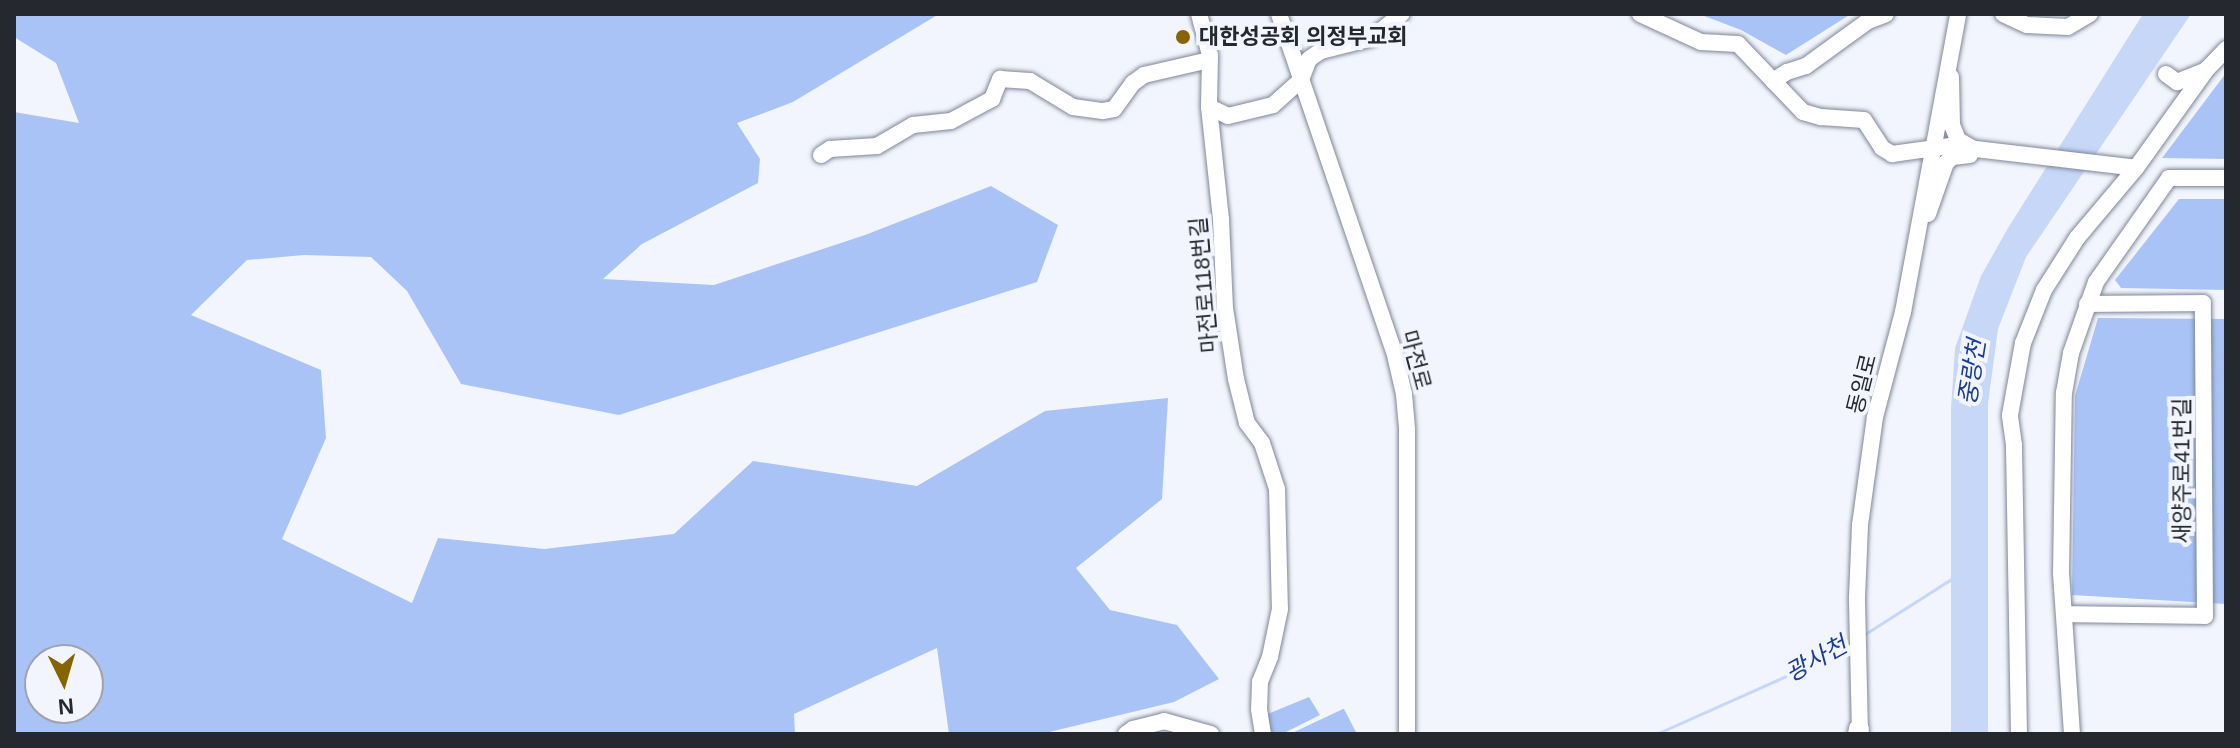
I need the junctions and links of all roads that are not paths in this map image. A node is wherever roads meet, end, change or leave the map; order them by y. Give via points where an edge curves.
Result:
1 (1199, 14) edge
2 (1279, 14) edge
3 (1402, 14) edge
4 (1640, 14) edge
5 (1855, 14) edge
6 (1886, 14) edge
7 (2003, 14) edge
8 (2090, 14) edge
9 (1957, 16) edge
10 (2226, 49) edge
11 (1951, 52) junction
12 (1209, 60) junction
13 (1806, 66) junction
14 (2207, 69) junction
15 (2166, 74) dead end
16 (1301, 80) junction
17 (1773, 81) junction
18 (1209, 107) junction
19 (1933, 147) junction
20 (1985, 152) junction
21 (821, 155) dead end
22 (2129, 167) junction
23 (2226, 178) edge
24 (1914, 249) junction
25 (2087, 304) junction
26 (2064, 614) junction
27 (1859, 732) edge
28 (1126, 734) edge
29 (1211, 734) edge
30 (1263, 734) edge
31 (1407, 734) edge
32 (2019, 734) edge
33 (2072, 734) edge

1 - 12 street, 마전로118번길
2 - 16 street, 마전로
3 - 16 street via 1372,38 1309,59
4 - 17 street via 1701,42 1738,44
5 - 13 street via 1828,36
6 - 13 street via 1855,29
7 - 8 street via 2027,25 2068,27
9 - 11 street
10 - 14 street
11 - 19 street, 동일로
11 - 20 street via 1952,125 1958,140
12 - 18 street, 마전로118번길
12 - 21 street via 1144,75 1114,109 1103,111 1073,107 1030,81 1000,79 992,99 951,121 913,125 877,146 830,149
13 - 17 street
14 - 15 street via 2177,82
14 - 22 street
16 - 18 street via 1273,105 1257,111 1228,116
16 - 31 street, 마전로 via 1404,394
17 - 19 street via 1803,112 1864,120 1892,154
18 - 30 street, 마전로118번길 via 1236,379 1247,423 1262,443 1277,489 1280,609 1260,682
19 - 20 street
19 - 24 street, 동일로
20 - 22 street
20 - 24 street via 1952,157 1946,163
22 - 32 street via 2044,290 2023,343 2010,415
23 - 25 street via 2169,178 2114,254
24 - 27 street, 동일로 via 1875,417 1860,525
25 - 26 street via 2064,393
25 - 26 street, 새양주로41번길 via 2203,303 2205,616
26 - 33 street
28 - 29 street via 1164,721

